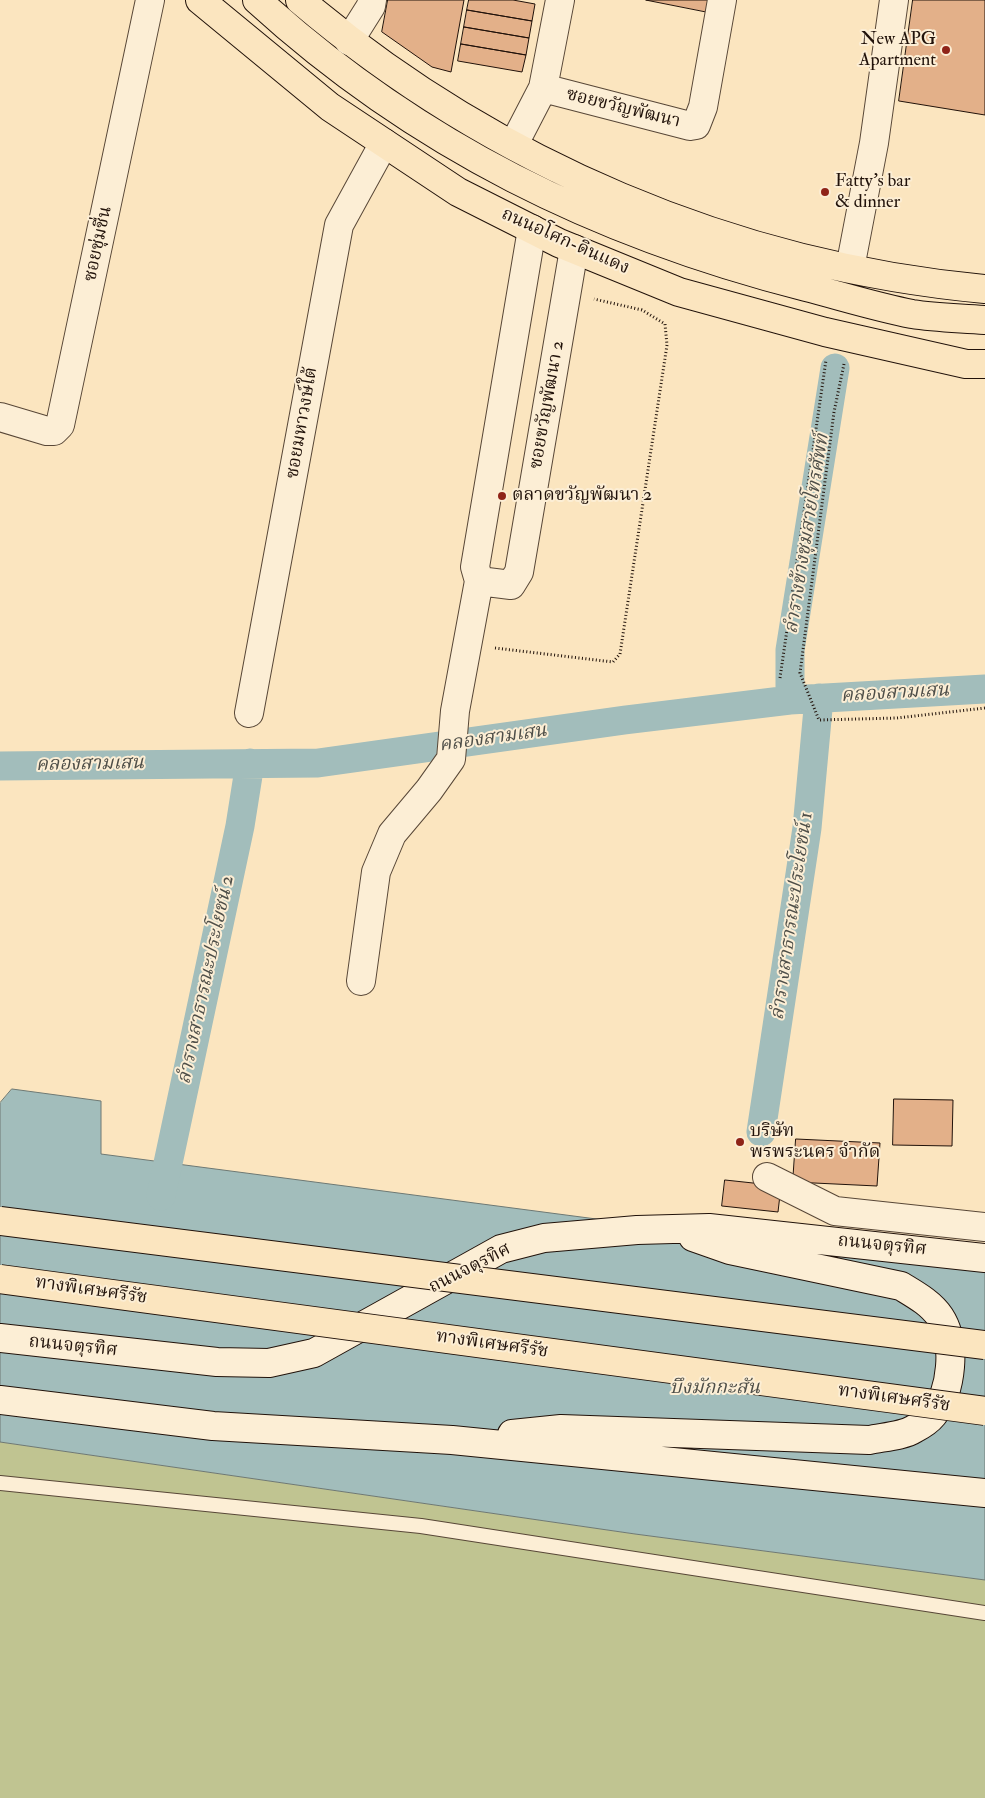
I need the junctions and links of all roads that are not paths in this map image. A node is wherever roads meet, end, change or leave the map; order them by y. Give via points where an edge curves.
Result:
1 (150, 0) edge
2 (200, 0) edge
3 (257, 0) edge
4 (300, 0) edge
5 (372, 0) edge
6 (560, 0) edge
7 (722, 0) edge
8 (894, 0) edge
9 (349, 41) junction
10 (543, 88) junction
11 (384, 143) junction
12 (514, 144) junction
13 (532, 229) junction
14 (574, 249) junction
15 (850, 268) junction
16 (985, 289) edge
17 (985, 320) edge
18 (985, 364) edge
19 (0, 417) edge
20 (479, 581) junction
21 (249, 713) dead end
22 (361, 981) dead end
23 (767, 1177) dead end
24 (0, 1221) edge
25 (985, 1227) edge
26 (671, 1229) junction
27 (985, 1258) edge
28 (0, 1279) edge
29 (0, 1338) edge
30 (985, 1345) edge
31 (0, 1400) edge
32 (985, 1411) edge
33 (452, 1440) junction
34 (0, 1483) edge
35 (985, 1493) edge
36 (985, 1613) edge

1 - 19 street, ซอยชุ่มชื่น via 60,425 54,431 47,431
2 - 11 main road, ถนนอโศก-ดินแดง via 330,107
3 - 17 main road, ถนนอโศก-ดินแดง via 356,83 439,138 522,184 620,228 749,272 913,314
4 - 9 main road
5 - 9 street
6 - 10 street, ซอยขวัญพัฒนา
7 - 10 street, ซอยขวัญพัฒนา via 703,107 696,125
8 - 15 street via 874,142
9 - 12 main road via 432,98
10 - 12 street, ซอยขวัญพัฒนา
11 - 13 main road, ถนนอโศก-ดินแดง via 458,192
11 - 21 street, ซอยมหาวงษ์ใต้ via 339,225
12 - 15 main road via 602,190 699,228 779,252
13 - 14 main road, ถนนอโศก-ดินแดง
13 - 20 street via 475,567
14 - 18 main road, ถนนอโศก-ดินแดง via 679,292 825,332 966,364
14 - 20 street, ซอยขวัญพัฒนา 2 via 520,572 511,585
15 - 16 main road
20 - 22 street via 455,711 451,759 392,834 376,872
23 - 25 street via 835,1212
24 - 30 main road, bridge
26 - 27 street, ถนนจตุรทิศ via 709,1228
26 - 29 street, ถนนจตุรทิศ, bridge via 544,1238 502,1250 314,1353 269,1363 216,1362
26 - 33 street, bridge via 730,1250 901,1286 922,1300 939,1316 950,1338 951,1359 946,1386 932,1415 912,1430 869,1440 561,1429
28 - 32 main road, ทางพิเศษศรีรัช, bridge
31 - 33 street via 213,1426
33 - 35 street
34 - 36 lane via 421,1526

